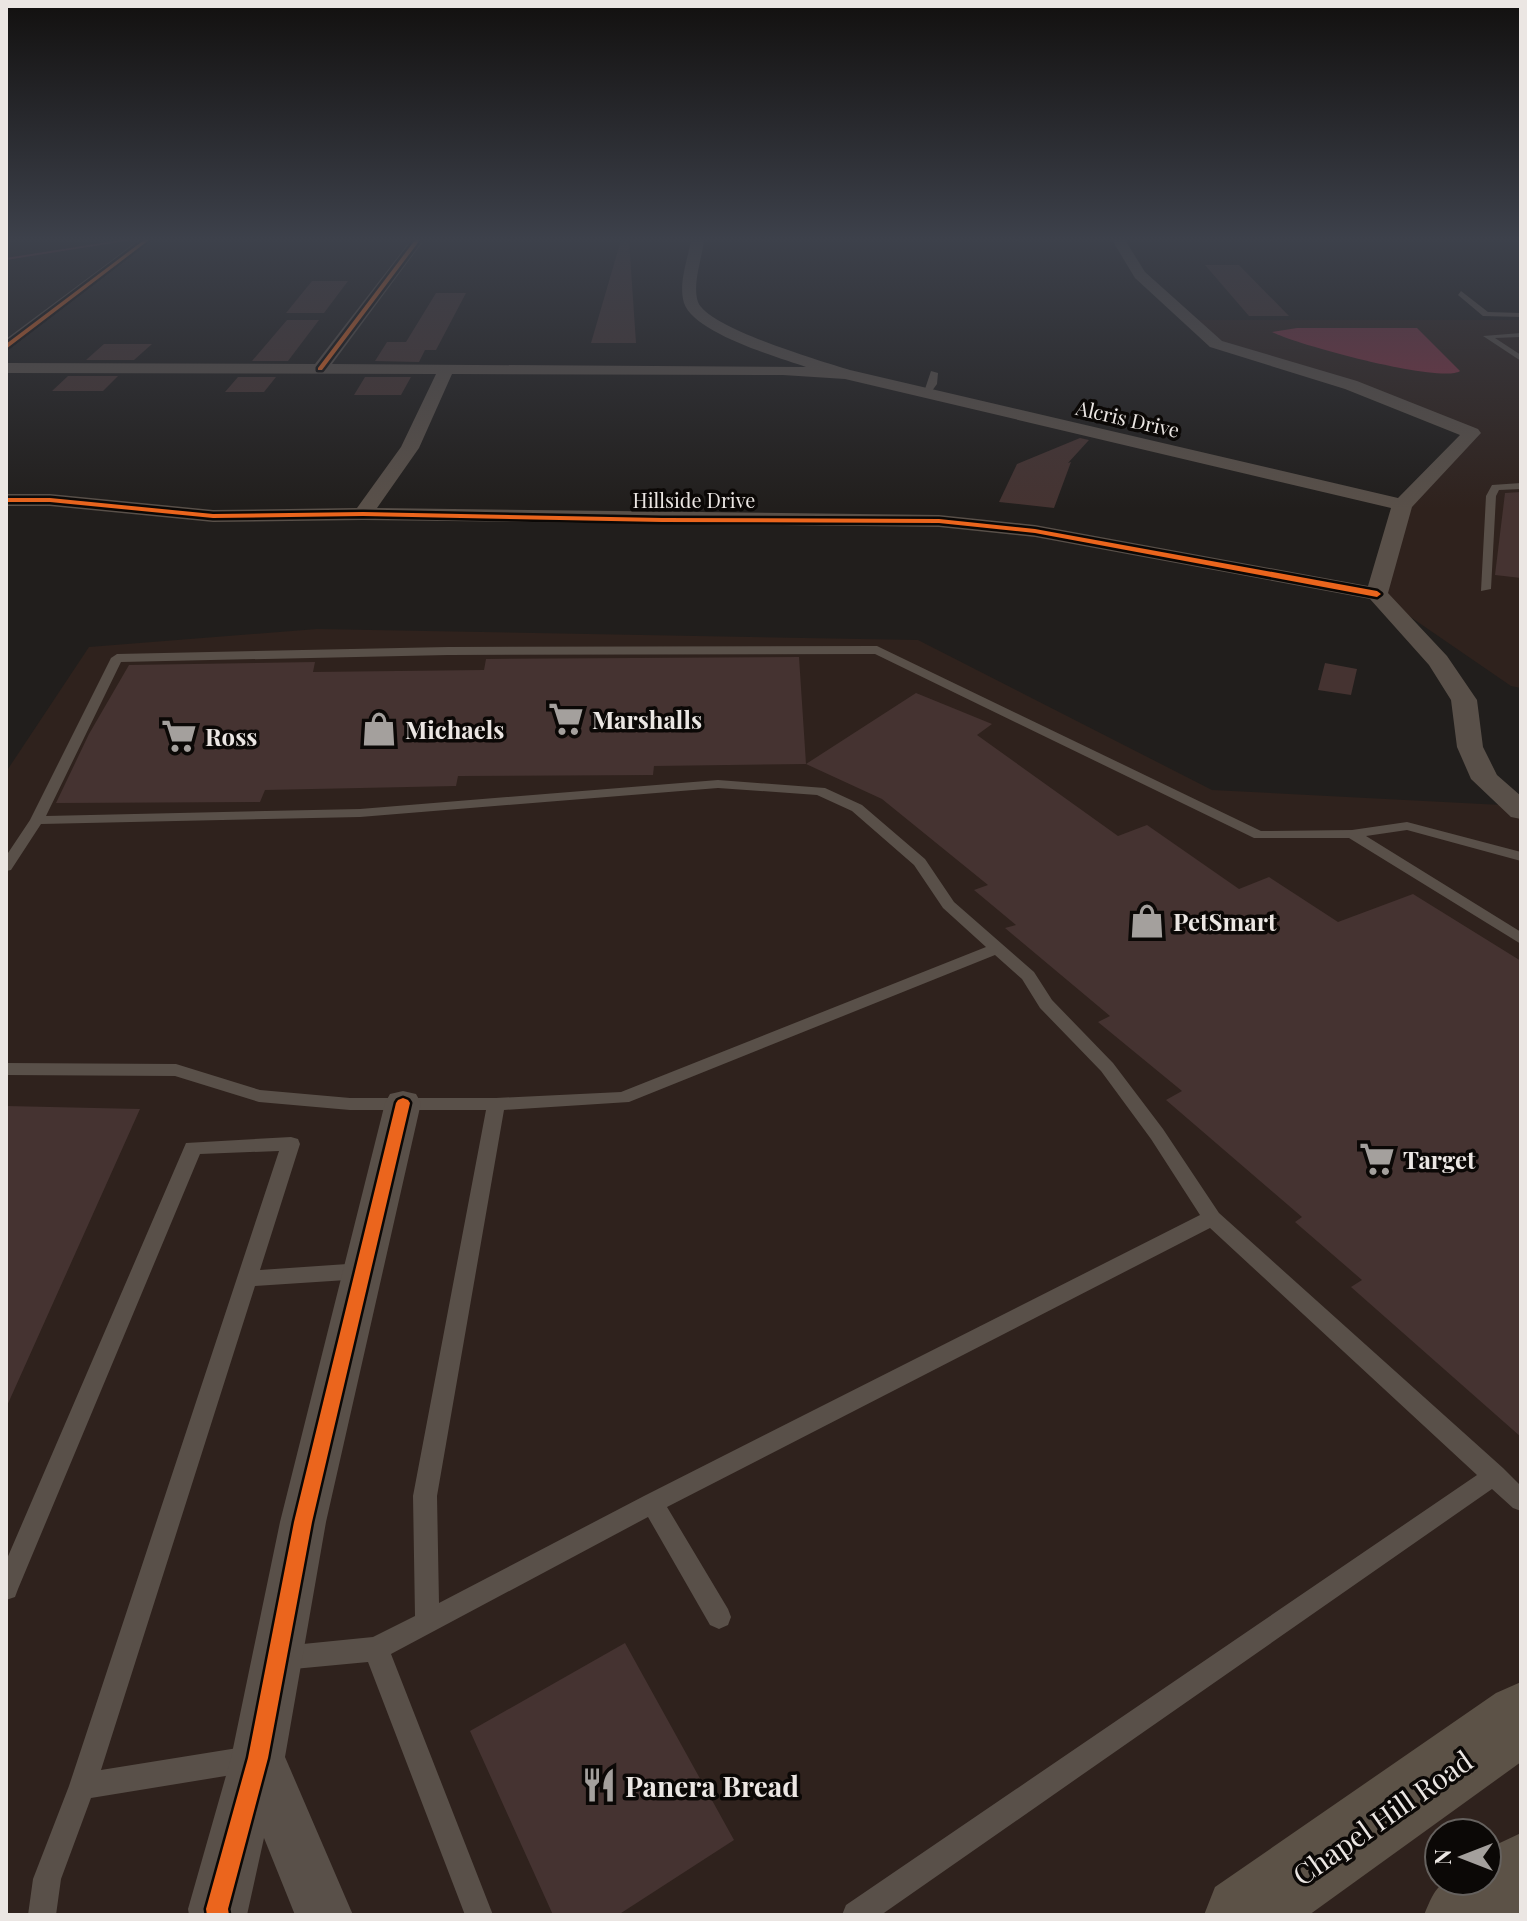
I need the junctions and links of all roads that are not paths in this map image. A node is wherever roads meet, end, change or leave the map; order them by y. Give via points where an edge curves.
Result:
1 (29, 330) edge
2 (350, 330) edge
3 (728, 330) edge
4 (1200, 330) edge
5 (1521, 335) edge
6 (6, 347) edge
7 (1521, 359) edge
8 (6, 368) edge
9 (320, 369) junction
10 (446, 370) junction
11 (934, 373) dead end
12 (845, 374) junction
13 (926, 393) junction
14 (1521, 486) edge
15 (6, 500) edge
16 (1402, 505) junction
17 (363, 514) junction
18 (1485, 589) dead end
19 (1377, 594) junction
20 (1519, 808) edge
21 (37, 820) junction
22 (1352, 834) junction
23 (1521, 857) edge
24 (6, 867) edge
25 (1521, 939) edge
26 (998, 948) junction
27 (6, 1069) edge
28 (403, 1103) junction
29 (496, 1104) junction
30 (1212, 1218) junction
31 (362, 1271) junction
32 (248, 1279) junction
33 (1495, 1475) junction
34 (1521, 1501) edge
35 (652, 1503) junction
36 (6, 1589) edge
37 (719, 1617) dead end
38 (427, 1621) junction
39 (376, 1649) junction
40 (277, 1658) junction
41 (1521, 1718) edge
42 (258, 1758) junction
43 (82, 1786) junction
44 (1521, 1871) edge
45 (42, 1915) edge
46 (218, 1915) edge
47 (324, 1915) edge
48 (479, 1915) edge
49 (856, 1915) edge
50 (1243, 1915) edge
51 (1463, 1915) edge

1 - 6 street
2 - 9 street
3 - 12 street
4 - 16 street via 1216,344 1351,385 1472,433
5 - 7 lane via 1487,336
8 - 9 street
9 - 10 street
10 - 12 street
10 - 17 street via 410,448
11 - 13 lane
12 - 13 street, Alcris Drive
13 - 16 street, Alcris Drive
14 - 18 lane via 1495,487 1491,496
15 - 17 street, Hillside Drive via 213,516
16 - 19 street
17 - 19 street, Hillside Drive via 939,521 1035,531
19 - 20 street via 1438,661 1464,700 1470,747 1485,779
21 - 22 lane via 117,658 877,650 1259,835
21 - 24 lane
21 - 26 lane via 360,813 718,784 820,791 857,808 920,862 948,905
22 - 23 lane via 1407,826
22 - 25 lane
26 - 29 lane via 623,1098
26 - 30 lane via 1107,1067
27 - 28 lane via 176,1070 259,1096
28 - 29 lane
28 - 31 street
29 - 38 lane via 425,1496
30 - 33 lane
30 - 35 lane
31 - 32 lane
31 - 40 street
32 - 36 lane via 291,1144 193,1148
32 - 43 lane
33 - 34 lane
33 - 49 lane
35 - 37 lane
35 - 38 lane
38 - 39 lane
39 - 40 lane
39 - 48 lane
40 - 42 street
41 - 50 main road, Chapel Hill Road
42 - 43 lane
42 - 46 street
42 - 47 street
43 - 45 lane via 47,1879
44 - 51 main road

